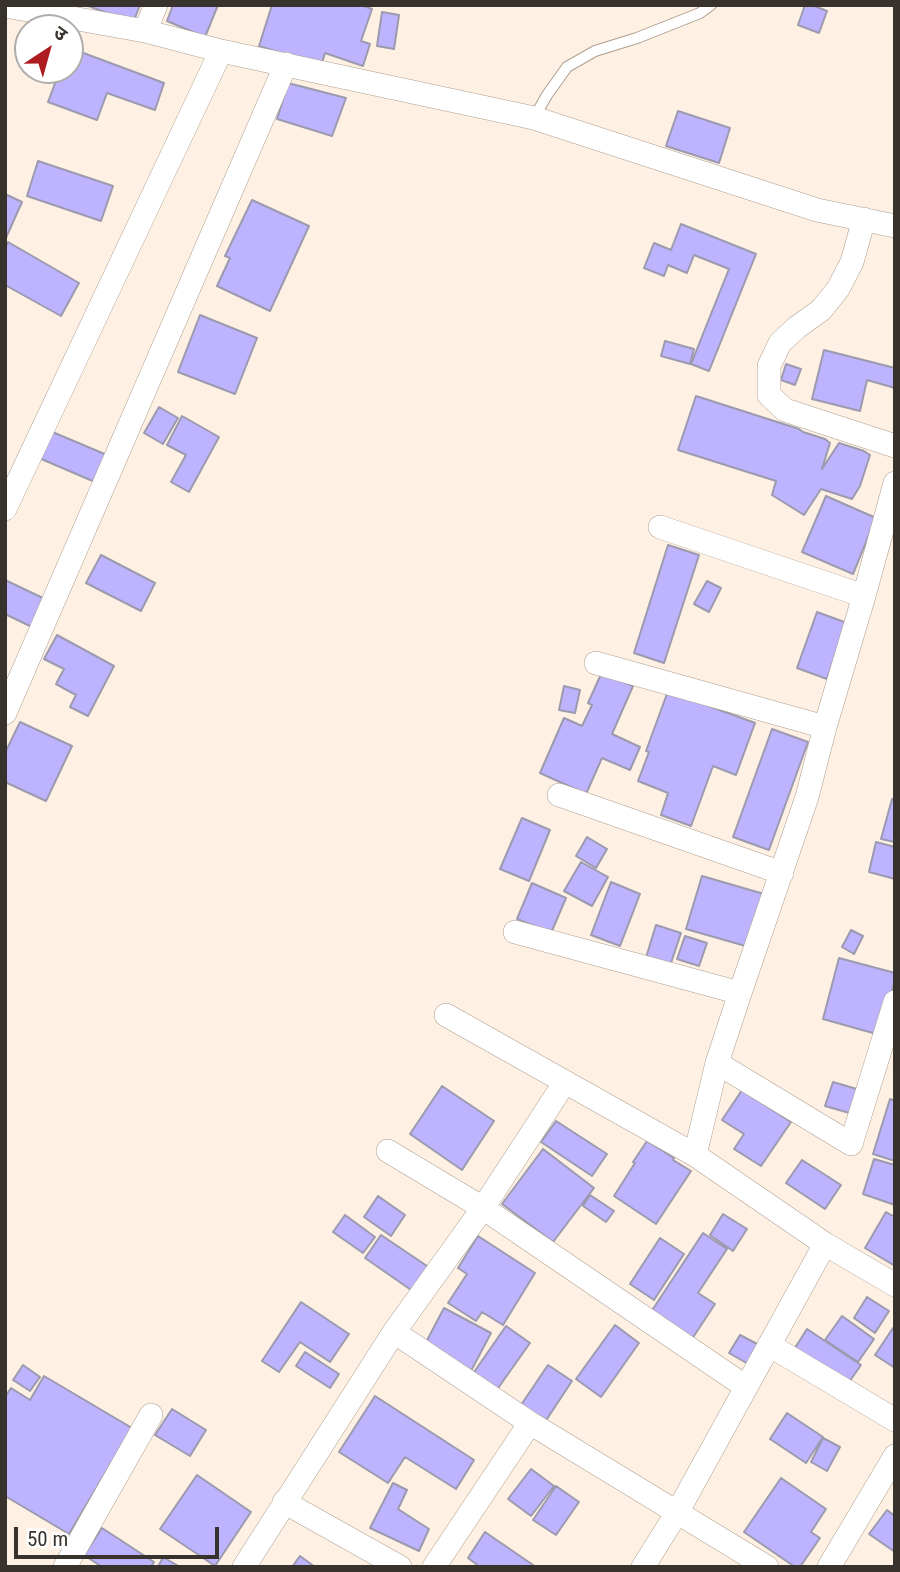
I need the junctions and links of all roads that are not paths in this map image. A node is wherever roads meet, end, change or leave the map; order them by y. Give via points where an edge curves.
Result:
1 (156, 5) edge
2 (711, 5) edge
3 (6, 8) edge
4 (145, 31) junction
5 (221, 51) junction
6 (286, 64) junction
7 (534, 118) junction
8 (864, 219) junction
9 (895, 226) edge
10 (895, 446) edge
11 (895, 483) edge
12 (5, 509) edge
13 (660, 527) dead end
14 (864, 596) junction
15 (596, 663) dead end
16 (5, 713) edge
17 (825, 727) junction
18 (559, 795) dead end
19 (782, 873) junction
20 (515, 932) dead end
21 (740, 993) junction
22 (895, 1002) edge
23 (446, 1014) dead end
24 (717, 1063) junction
25 (565, 1082) junction
26 (388, 1151) dead end
27 (695, 1155) junction
28 (483, 1208) junction
29 (825, 1244) junction
30 (895, 1284) edge
31 (394, 1332) junction
32 (769, 1345) junction
33 (746, 1387) junction
34 (151, 1415) dead end
35 (895, 1420) edge
36 (530, 1423) junction
37 (895, 1456) edge
38 (285, 1502) junction
39 (678, 1511) junction
40 (65, 1567) edge
41 (244, 1567) edge
42 (400, 1567) edge
43 (434, 1567) edge
44 (643, 1567) edge
45 (767, 1567) edge
46 (829, 1567) edge

1 - 4 street
2 - 7 lane via 595,51 567,67
3 - 4 street
4 - 5 street
5 - 6 street
5 - 12 street
6 - 7 street
6 - 16 street
7 - 8 street via 817,210
8 - 9 street
8 - 10 street via 852,262 838,289 821,310 780,343 769,366 769,395 785,410
11 - 14 street
13 - 14 street
14 - 17 street
15 - 17 street
17 - 19 street
18 - 19 street
19 - 21 street
20 - 21 street
21 - 24 street
22 - 24 street via 851,1144
23 - 25 street
24 - 27 street
25 - 27 street
25 - 28 street
26 - 28 street
27 - 29 street
28 - 31 street
28 - 33 street
29 - 30 street
29 - 32 street
31 - 36 street
31 - 38 street
32 - 33 street
32 - 35 street
33 - 39 street
34 - 40 street
36 - 39 street
36 - 43 street
37 - 46 street
38 - 41 street
38 - 42 street
39 - 44 street
39 - 45 street

